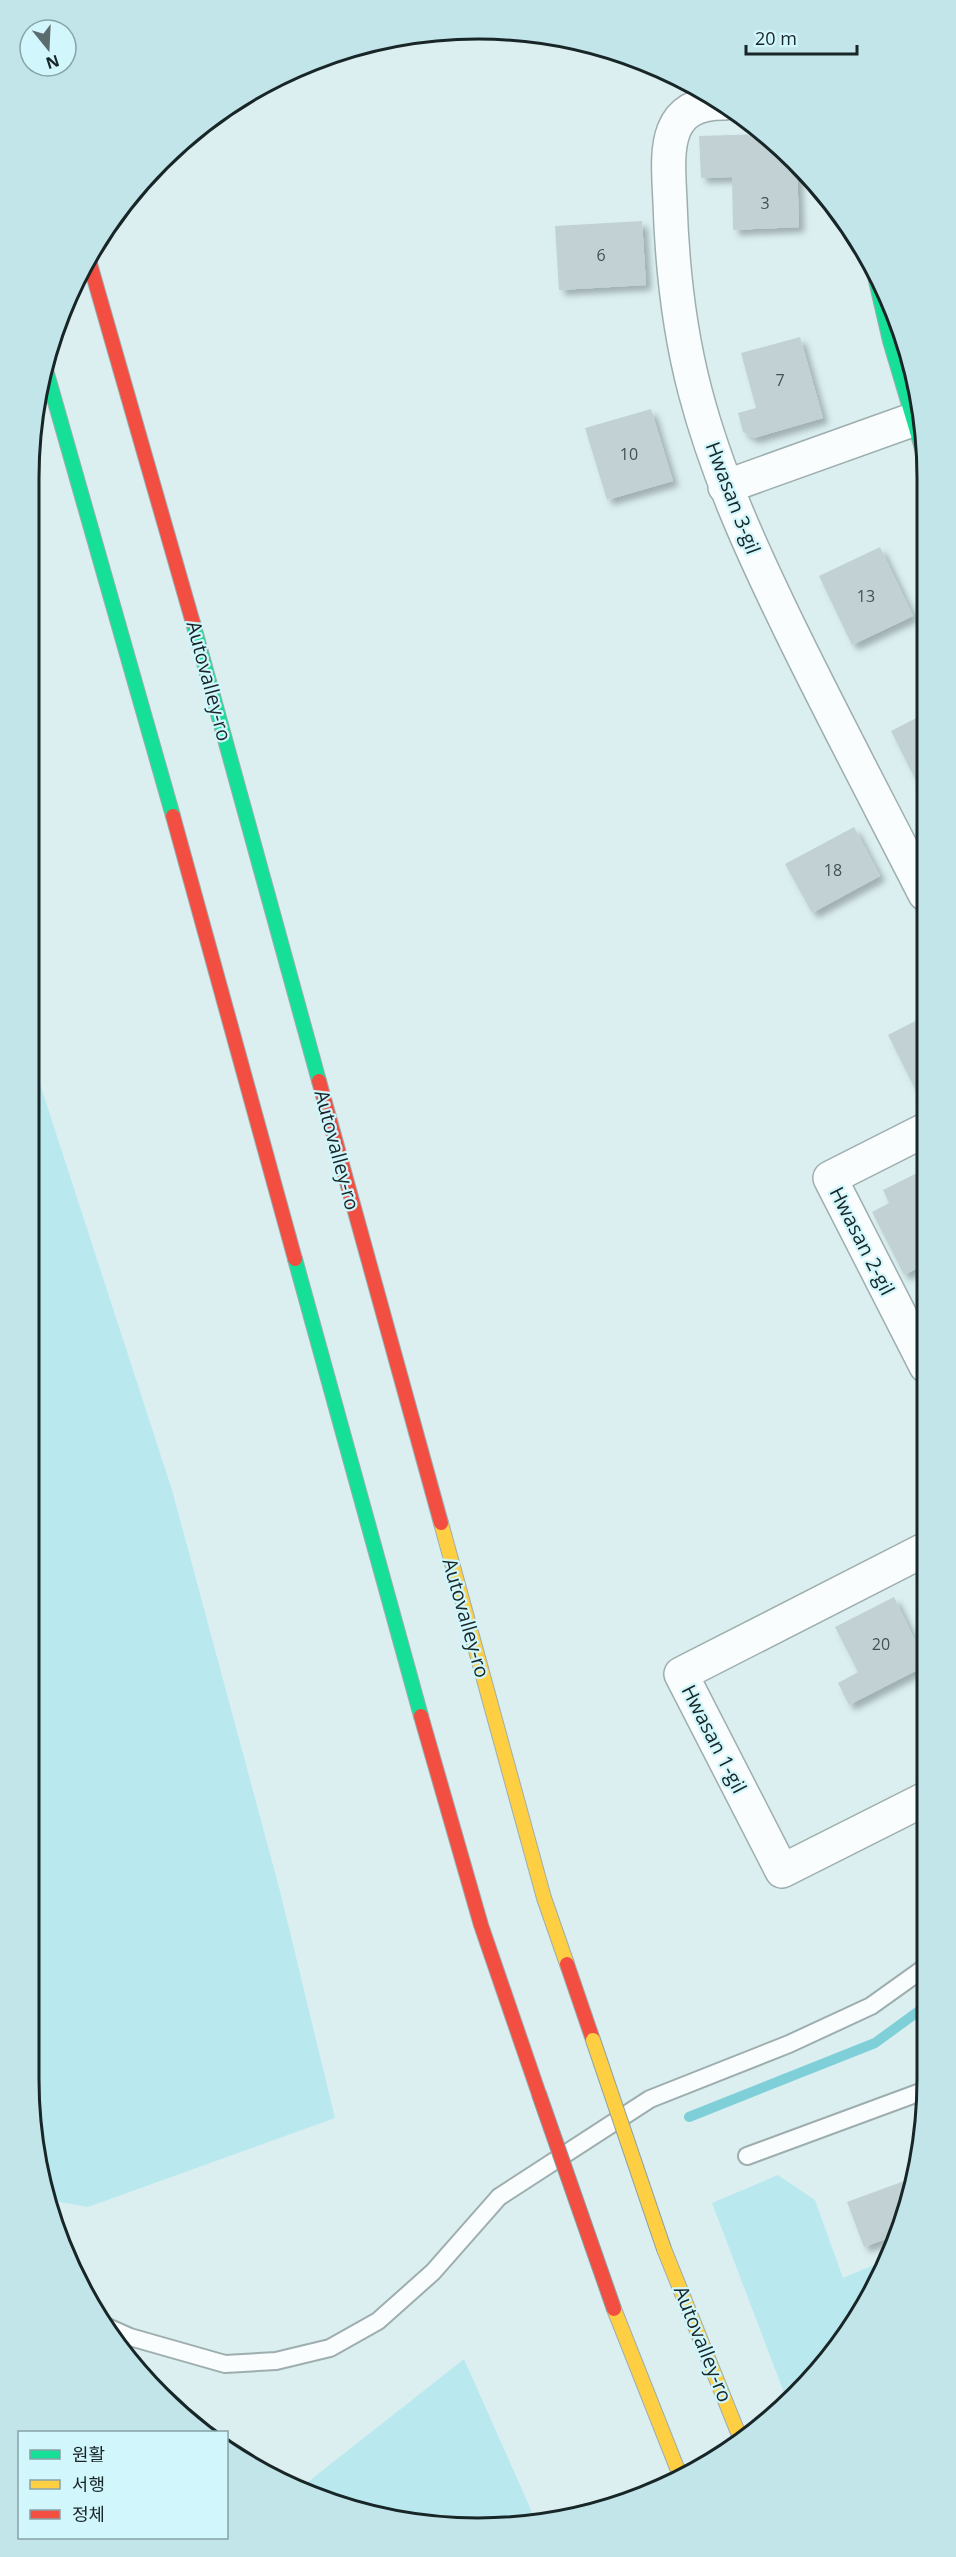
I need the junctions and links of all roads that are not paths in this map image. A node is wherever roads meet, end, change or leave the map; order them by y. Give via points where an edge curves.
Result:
1 (706, 103) edge
2 (91, 270) edge
3 (891, 329) edge
4 (906, 378) edge
5 (50, 382) edge
6 (913, 419) edge
7 (725, 487) junction
8 (917, 878) edge
9 (917, 1134) edge
10 (917, 1348) edge
11 (917, 1554) edge
12 (917, 1802) edge
13 (917, 1973) edge
14 (916, 2094) edge
15 (747, 2156) dead end
16 (120, 2333) edge
17 (738, 2432) edge
18 (678, 2470) edge

1 - 7 street, Hwasan 3-gil via 682,118 668,145 679,312 695,390
2 - 17 main road, Autovalley-ro, bridge via 197,637 544,1898 664,2249
3 - 4 main road
5 - 18 main road, bridge via 130,657 367,1524 478,1913 614,2309
6 - 7 street
7 - 8 street, Hwasan 3-gil via 805,661
9 - 10 street, Hwasan 2-gil via 830,1178
11 - 12 street, Hwasan 1-gil via 681,1674 782,1871
13 - 16 lane via 871,2006 789,2044 650,2099 499,2197 418,2286 378,2321 330,2348 276,2361 225,2364
14 - 15 lane

